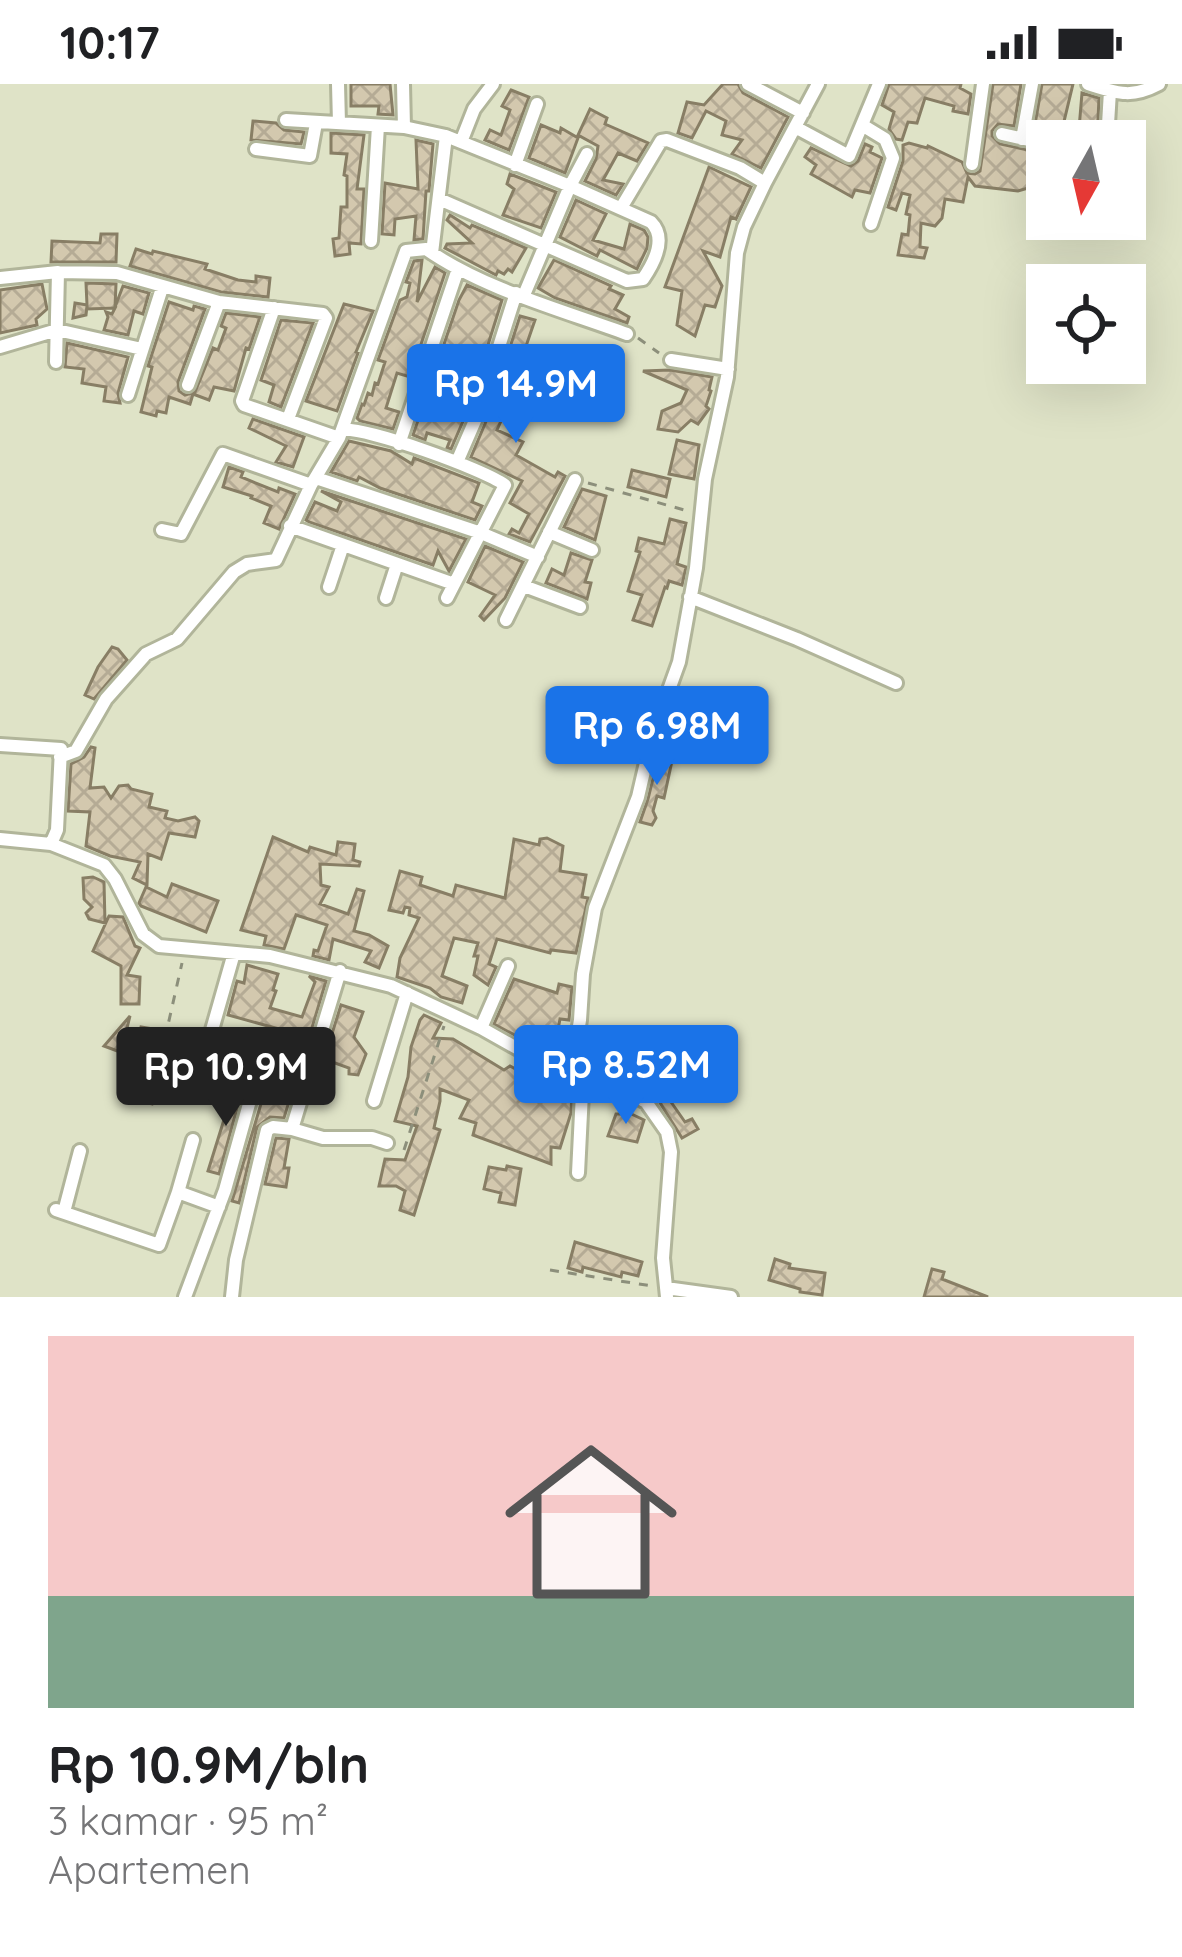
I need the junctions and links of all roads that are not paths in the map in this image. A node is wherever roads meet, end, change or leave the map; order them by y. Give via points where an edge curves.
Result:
1 (338, 84) edge
2 (403, 84) edge
3 (493, 84) edge
4 (748, 84) edge
5 (818, 84) edge
6 (879, 84) edge
7 (982, 84) edge
8 (1032, 84) edge
9 (1088, 84) edge
10 (1159, 84) edge
11 (1110, 91) junction
12 (537, 104) dead end
13 (803, 113) junction
14 (286, 120) dead end
15 (1108, 120) edge
16 (316, 123) junction
17 (339, 123) junction
18 (862, 125) junction
19 (378, 126) junction
20 (404, 127) junction
21 (795, 128) junction
22 (1002, 134) dead end
23 (446, 136) junction
24 (1022, 139) junction
25 (1026, 140) edge
26 (460, 142) junction
27 (256, 149) dead end
28 (587, 154) dead end
29 (972, 164) dead end
30 (515, 165) junction
31 (765, 183) junction
32 (570, 186) junction
33 (439, 199) junction
34 (621, 208) junction
35 (871, 224) dead end
36 (371, 241) dead end
37 (544, 246) junction
38 (432, 254) junction
39 (458, 269) junction
40 (58, 272) junction
41 (0, 278) edge
42 (162, 288) junction
43 (520, 294) junction
44 (219, 302) junction
45 (274, 308) junction
46 (57, 330) junction
47 (627, 334) road end
48 (0, 347) edge
49 (142, 349) junction
50 (671, 360) road end
51 (56, 362) dead end
52 (728, 369) junction
53 (188, 385) dead end
54 (128, 395) dead end
55 (288, 419) junction
56 (340, 434) junction
57 (399, 444) junction
58 (457, 462) junction
59 (574, 480) road end
60 (314, 481) junction
61 (290, 526) junction
62 (162, 530) dead end
63 (549, 532) junction
64 (482, 533) junction
65 (343, 545) junction
66 (592, 550) dead end
67 (538, 557) junction
68 (397, 564) junction
69 (454, 584) junction
70 (524, 586) junction
71 (329, 587) dead end
72 (690, 597) junction
73 (386, 598) dead end
74 (448, 598) dead end
75 (580, 607) dead end
76 (506, 620) dead end
77 (896, 683) dead end
78 (0, 745) edge
79 (61, 753) junction
80 (0, 839) edge
81 (51, 844) junction
82 (234, 953) junction
83 (508, 966) dead end
84 (340, 971) junction
85 (407, 993) junction
86 (481, 1028) junction
87 (313, 1054) junction
88 (578, 1071) junction
89 (196, 1086) dead end
90 (374, 1101) dead end
91 (292, 1129) junction
92 (193, 1140) dead end
93 (387, 1143) dead end
94 (80, 1151) dead end
95 (578, 1173) dead end
96 (178, 1192) junction
97 (219, 1207) junction
98 (666, 1292) edge
99 (185, 1297) edge
100 (232, 1297) edge
101 (731, 1297) edge

1 - 17 street
2 - 20 street
3 - 26 street
4 - 13 street
5 - 13 street
6 - 18 street
7 - 29 street
8 - 24 street
9 - 11 street
10 - 11 street via 1138,94
11 - 15 street
12 - 30 street
13 - 21 street
14 - 16 street
16 - 17 street
16 - 27 street via 310,156
17 - 19 street
18 - 21 street via 847,156
18 - 35 street via 885,139 892,158
19 - 20 street
19 - 36 street
20 - 23 street
21 - 31 street
22 - 24 street
23 - 26 street
23 - 33 street
24 - 25 street
26 - 30 street
28 - 32 street
30 - 32 street
31 - 34 street via 661,141
31 - 52 street via 735,261
32 - 34 street
32 - 37 street
33 - 37 street
33 - 38 street
34 - 37 street via 659,229 643,279 627,281
37 - 43 street
38 - 39 street
38 - 56 street via 416,248 403,256
39 - 43 street
39 - 57 street
40 - 41 street
40 - 42 street via 128,275
40 - 46 street
42 - 44 street
42 - 49 street
43 - 47 street
43 - 58 street
44 - 45 street
44 - 53 street
45 - 55 street via 242,401
45 - 55 street via 326,318
46 - 48 street
46 - 49 street
46 - 51 street
49 - 54 street
50 - 52 street
52 - 72 street
55 - 56 street
56 - 57 street via 363,430
56 - 60 street
57 - 58 street
58 - 64 street via 505,485
59 - 63 street
60 - 61 street
60 - 62 street via 223,454 181,534
60 - 64 street
61 - 65 street
61 - 79 street via 275,560 234,572 177,639 131,668 76,751
63 - 66 street
63 - 67 street
64 - 67 street
64 - 69 street
65 - 68 street
65 - 71 street
67 - 70 street
68 - 69 street
68 - 73 street
69 - 74 street
70 - 75 street
70 - 76 street
72 - 77 street
72 - 88 street via 674,679 596,908
78 - 79 street
79 - 81 street
80 - 81 street
81 - 82 street via 104,866 142,934 159,946
82 - 84 street
82 - 89 street
83 - 86 street
84 - 85 street
84 - 87 street
85 - 86 street
85 - 90 street
86 - 88 street
87 - 91 street
87 - 97 street via 266,1043
88 - 95 street
88 - 98 street via 646,1102 667,1132
91 - 93 street
91 - 100 street via 267,1130
92 - 96 street
94 - 96 street via 60,1211 159,1245
96 - 97 street
97 - 99 street
98 - 101 street

